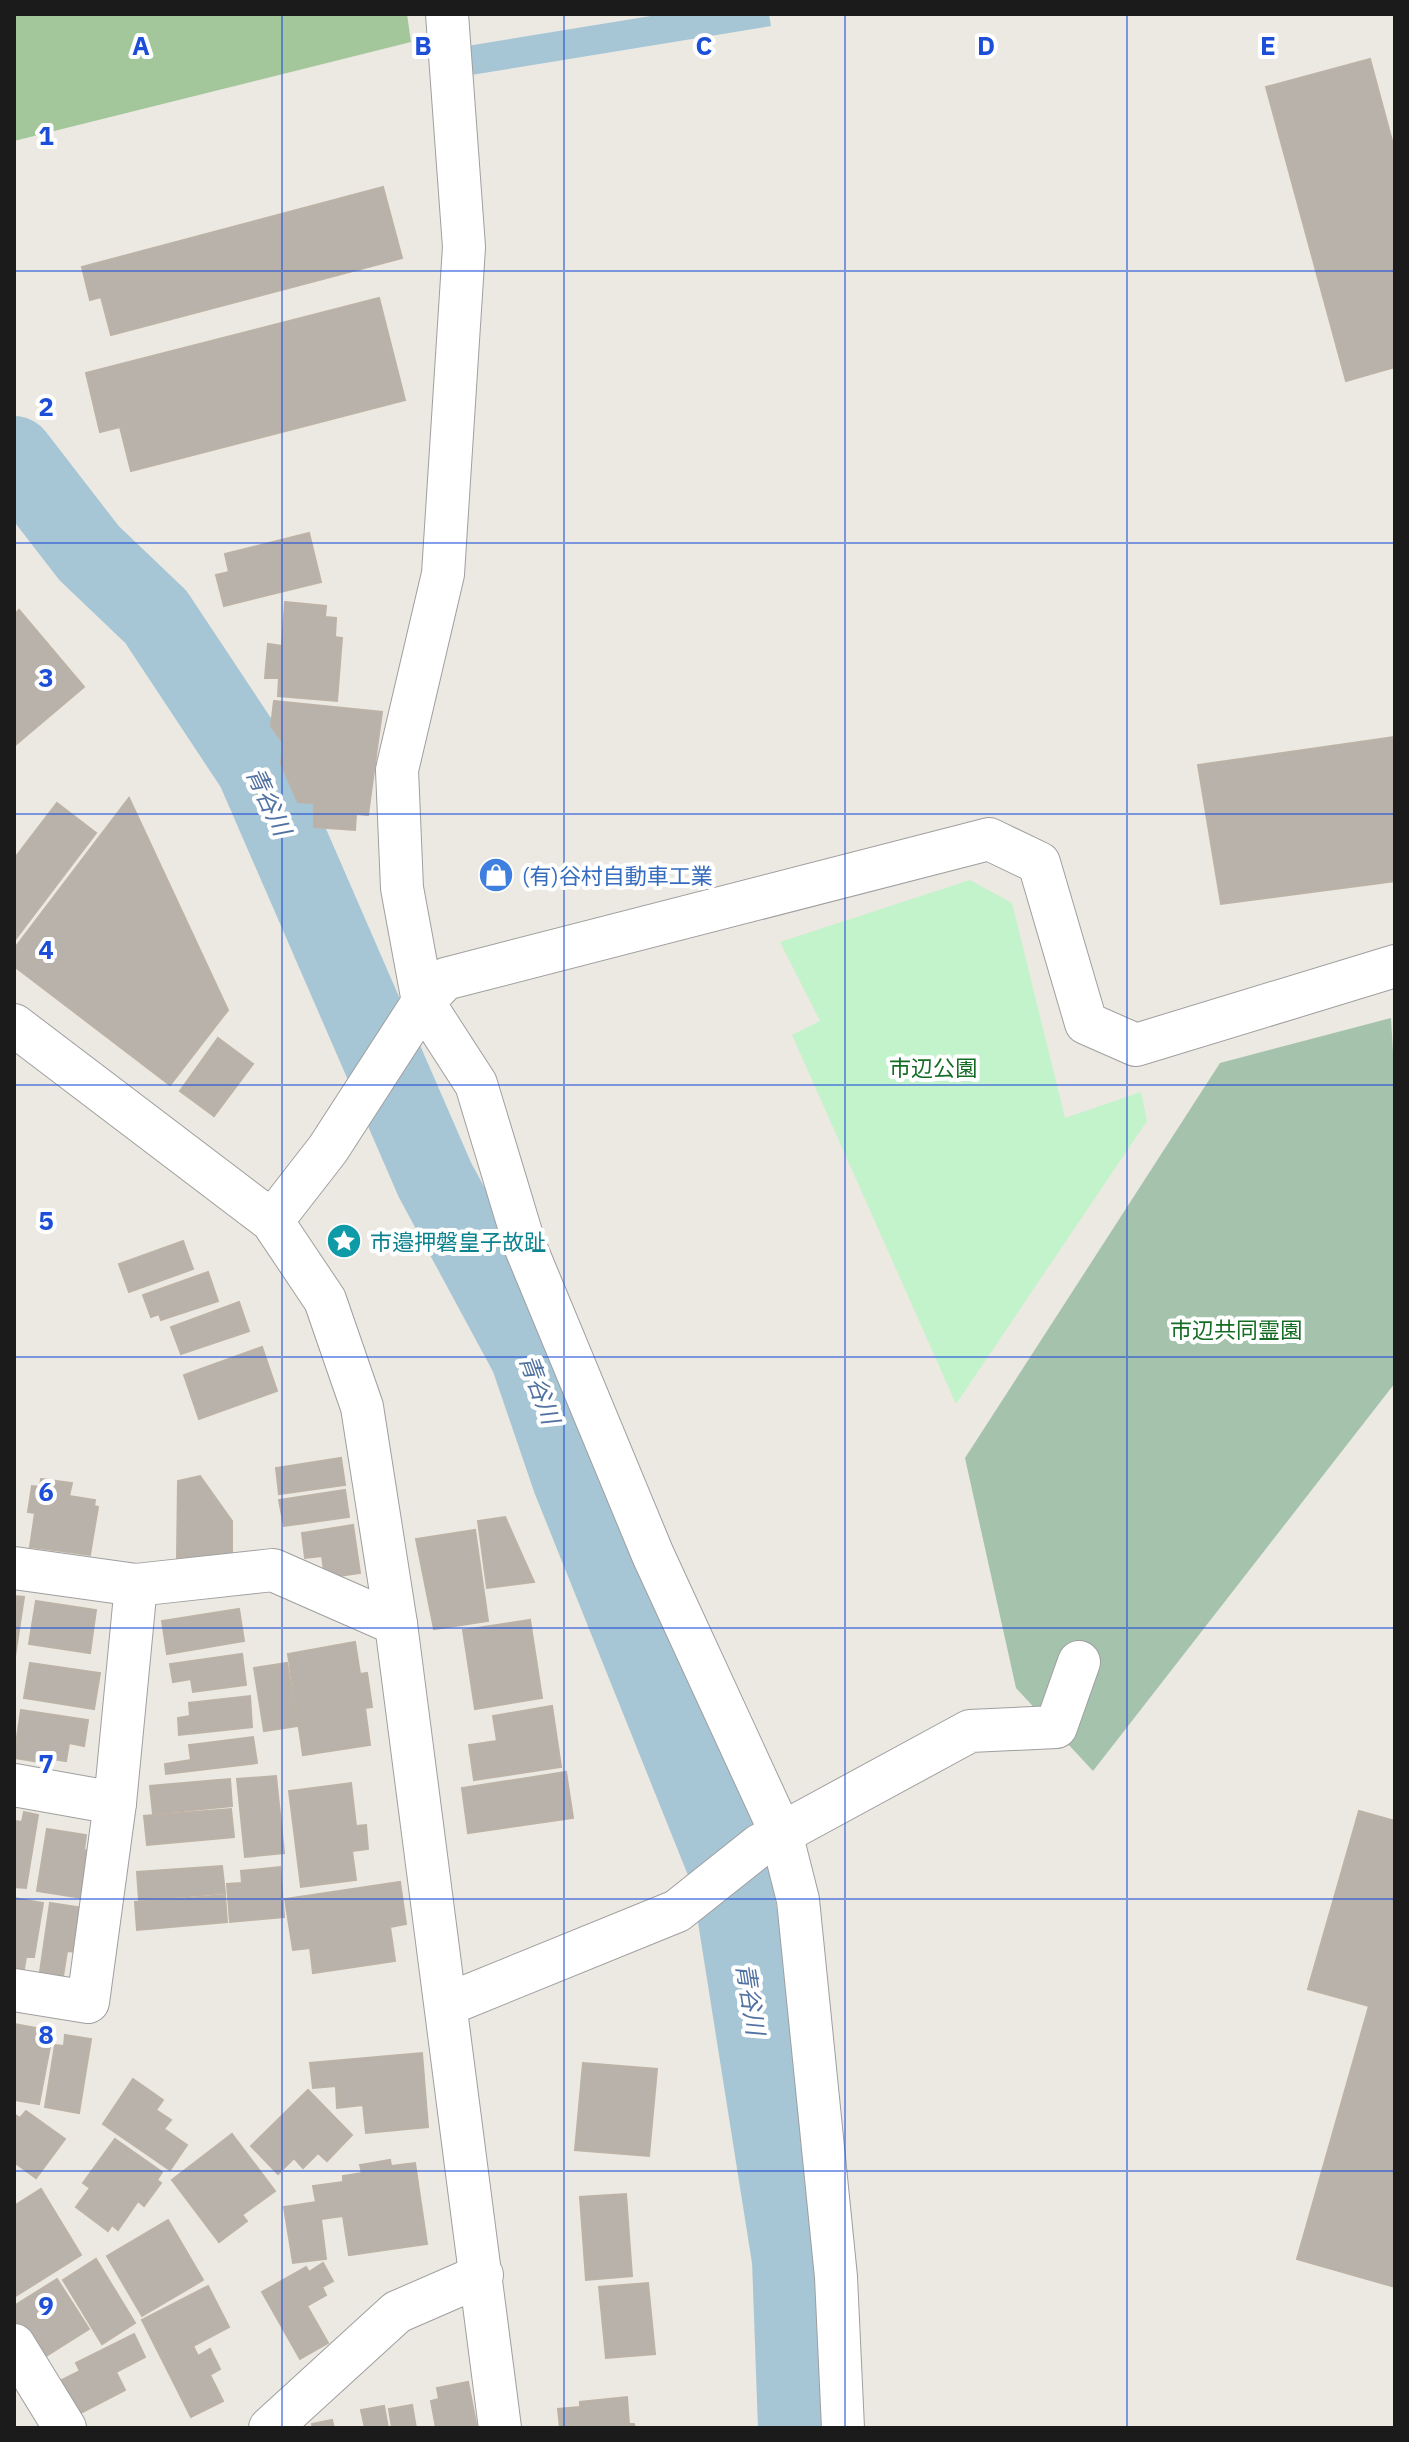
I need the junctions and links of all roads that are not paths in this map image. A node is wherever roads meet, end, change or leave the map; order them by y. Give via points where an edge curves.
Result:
1 (447, 14) edge
2 (1395, 966) edge
3 (415, 1017) junction
4 (14, 1025) edge
5 (272, 1221) junction
6 (14, 1568) edge
7 (136, 1585) junction
8 (396, 1624) junction
9 (1079, 1662) dead end
10 (14, 1785) edge
11 (115, 1803) junction
12 (771, 1839) junction
13 (14, 1990) edge
14 (446, 2005) junction
15 (482, 2275) junction
16 (14, 2345) edge
17 (65, 2428) edge
18 (270, 2428) edge
19 (500, 2428) edge
20 (843, 2428) edge

1 - 3 street via 464,247 452,467 443,574 397,770
2 - 3 street via 1136,1045 1086,1023 1039,863 989,839 445,979
3 - 5 street via 328,1149
3 - 12 street via 476,1084 525,1246
4 - 5 street
5 - 8 street via 325,1300 362,1407
6 - 7 street
7 - 8 street via 273,1570
7 - 11 street
8 - 14 street
9 - 12 street via 1056,1727 970,1731
10 - 11 street
11 - 13 street via 88,2002
12 - 14 street via 677,1911
12 - 20 street via 798,1900 836,2277
14 - 15 street
15 - 18 street via 397,2312
15 - 19 street
16 - 17 street

